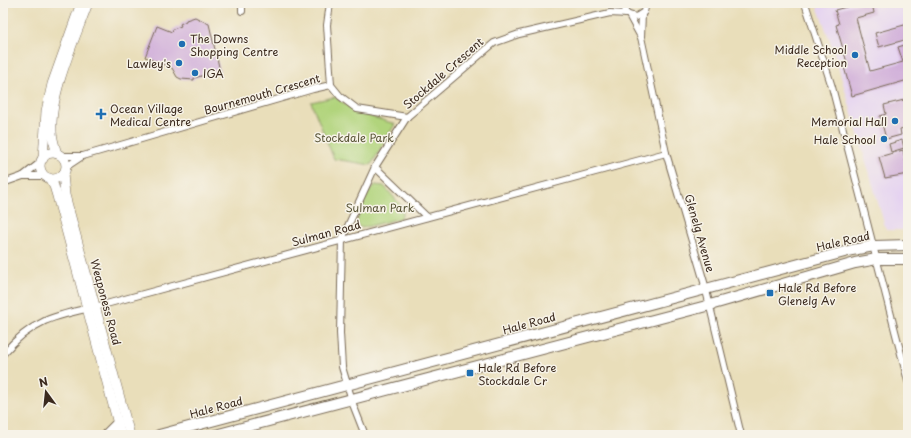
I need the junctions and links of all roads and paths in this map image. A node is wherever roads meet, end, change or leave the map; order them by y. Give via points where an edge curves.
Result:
1 (81, 3) edge
2 (88, 3) edge
3 (242, 3) edge
4 (330, 3) edge
5 (646, 3) edge
6 (806, 3) edge
7 (622, 4) edge
8 (242, 11) dead end
9 (610, 13) junction
10 (642, 14) junction
11 (628, 16) junction
12 (641, 37) junction
13 (331, 85) junction
14 (407, 117) junction
15 (666, 153) junction
16 (59, 155) junction
17 (83, 156) junction
18 (42, 160) junction
19 (375, 167) junction
20 (64, 170) junction
21 (23, 176) junction
22 (47, 177) junction
23 (3, 184) edge
24 (427, 217) junction
25 (342, 240) junction
26 (908, 245) edge
27 (874, 246) junction
28 (877, 259) junction
29 (908, 259) edge
30 (705, 289) junction
31 (710, 306) junction
32 (91, 307) junction
33 (3, 354) edge
34 (908, 381) edge
35 (347, 384) junction
36 (351, 398) junction
37 (118, 423) junction
38 (106, 435) edge
39 (121, 435) edge
40 (130, 435) edge
41 (159, 435) edge
42 (215, 435) edge
43 (365, 435) edge
44 (741, 435) edge

1 - 18 main road via 52,84 46,112
2 - 16 main road via 58,89 51,129 52,140
3 - 8 street
4 - 13 street via 327,25
5 - 10 street, Glenelg Avenue
6 - 27 street via 832,87
7 - 9 street, Stockdale Crescent
7 - 11 street, Glenelg Avenue
9 - 11 street, Stockdale Crescent
9 - 14 street, Stockdale Crescent via 494,42
10 - 11 street via 636,17
10 - 12 street, Glenelg Avenue
11 - 12 street, Glenelg Avenue
12 - 15 street, Glenelg Avenue
13 - 14 street via 357,109
13 - 17 street, Bournemouth Crescent
14 - 19 street, Stockdale Crescent
15 - 24 street, Sulman Road
15 - 30 street, Glenelg Avenue
16 - 17 street, Bournemouth Crescent
16 - 18 main road via 49,154
16 - 20 main road
17 - 20 street, Bournemouth Crescent
18 - 21 street
18 - 22 main road via 41,170
19 - 24 street
19 - 25 street, Stockdale Crescent
20 - 22 main road via 56,178
20 - 32 main road, Weaponess Road via 65,195
21 - 22 street
21 - 23 street
22 - 32 main road, Weaponess Road via 54,186
24 - 25 street, Sulman Road
25 - 32 street, Sulman Road
25 - 35 street, Stockdale Crescent via 340,333 342,367
26 - 27 main road, Hale Road
27 - 28 street
27 - 30 main road, Hale Road
28 - 29 main road
28 - 31 main road via 855,263
28 - 34 street
30 - 31 street, Glenelg Avenue
30 - 35 main road, Hale Road
31 - 36 main road
31 - 44 street, Glenelg Avenue
32 - 33 street, Sulman Road via 64,313 36,324 13,342
32 - 37 main road, Weaponess Road
32 - 40 main road, Weaponess Road
35 - 36 street, Stockdale Crescent
35 - 41 main road, Hale Road
36 - 42 main road
36 - 43 street, Stockdale Crescent
37 - 38 main road
37 - 39 main road, Weaponess Road

